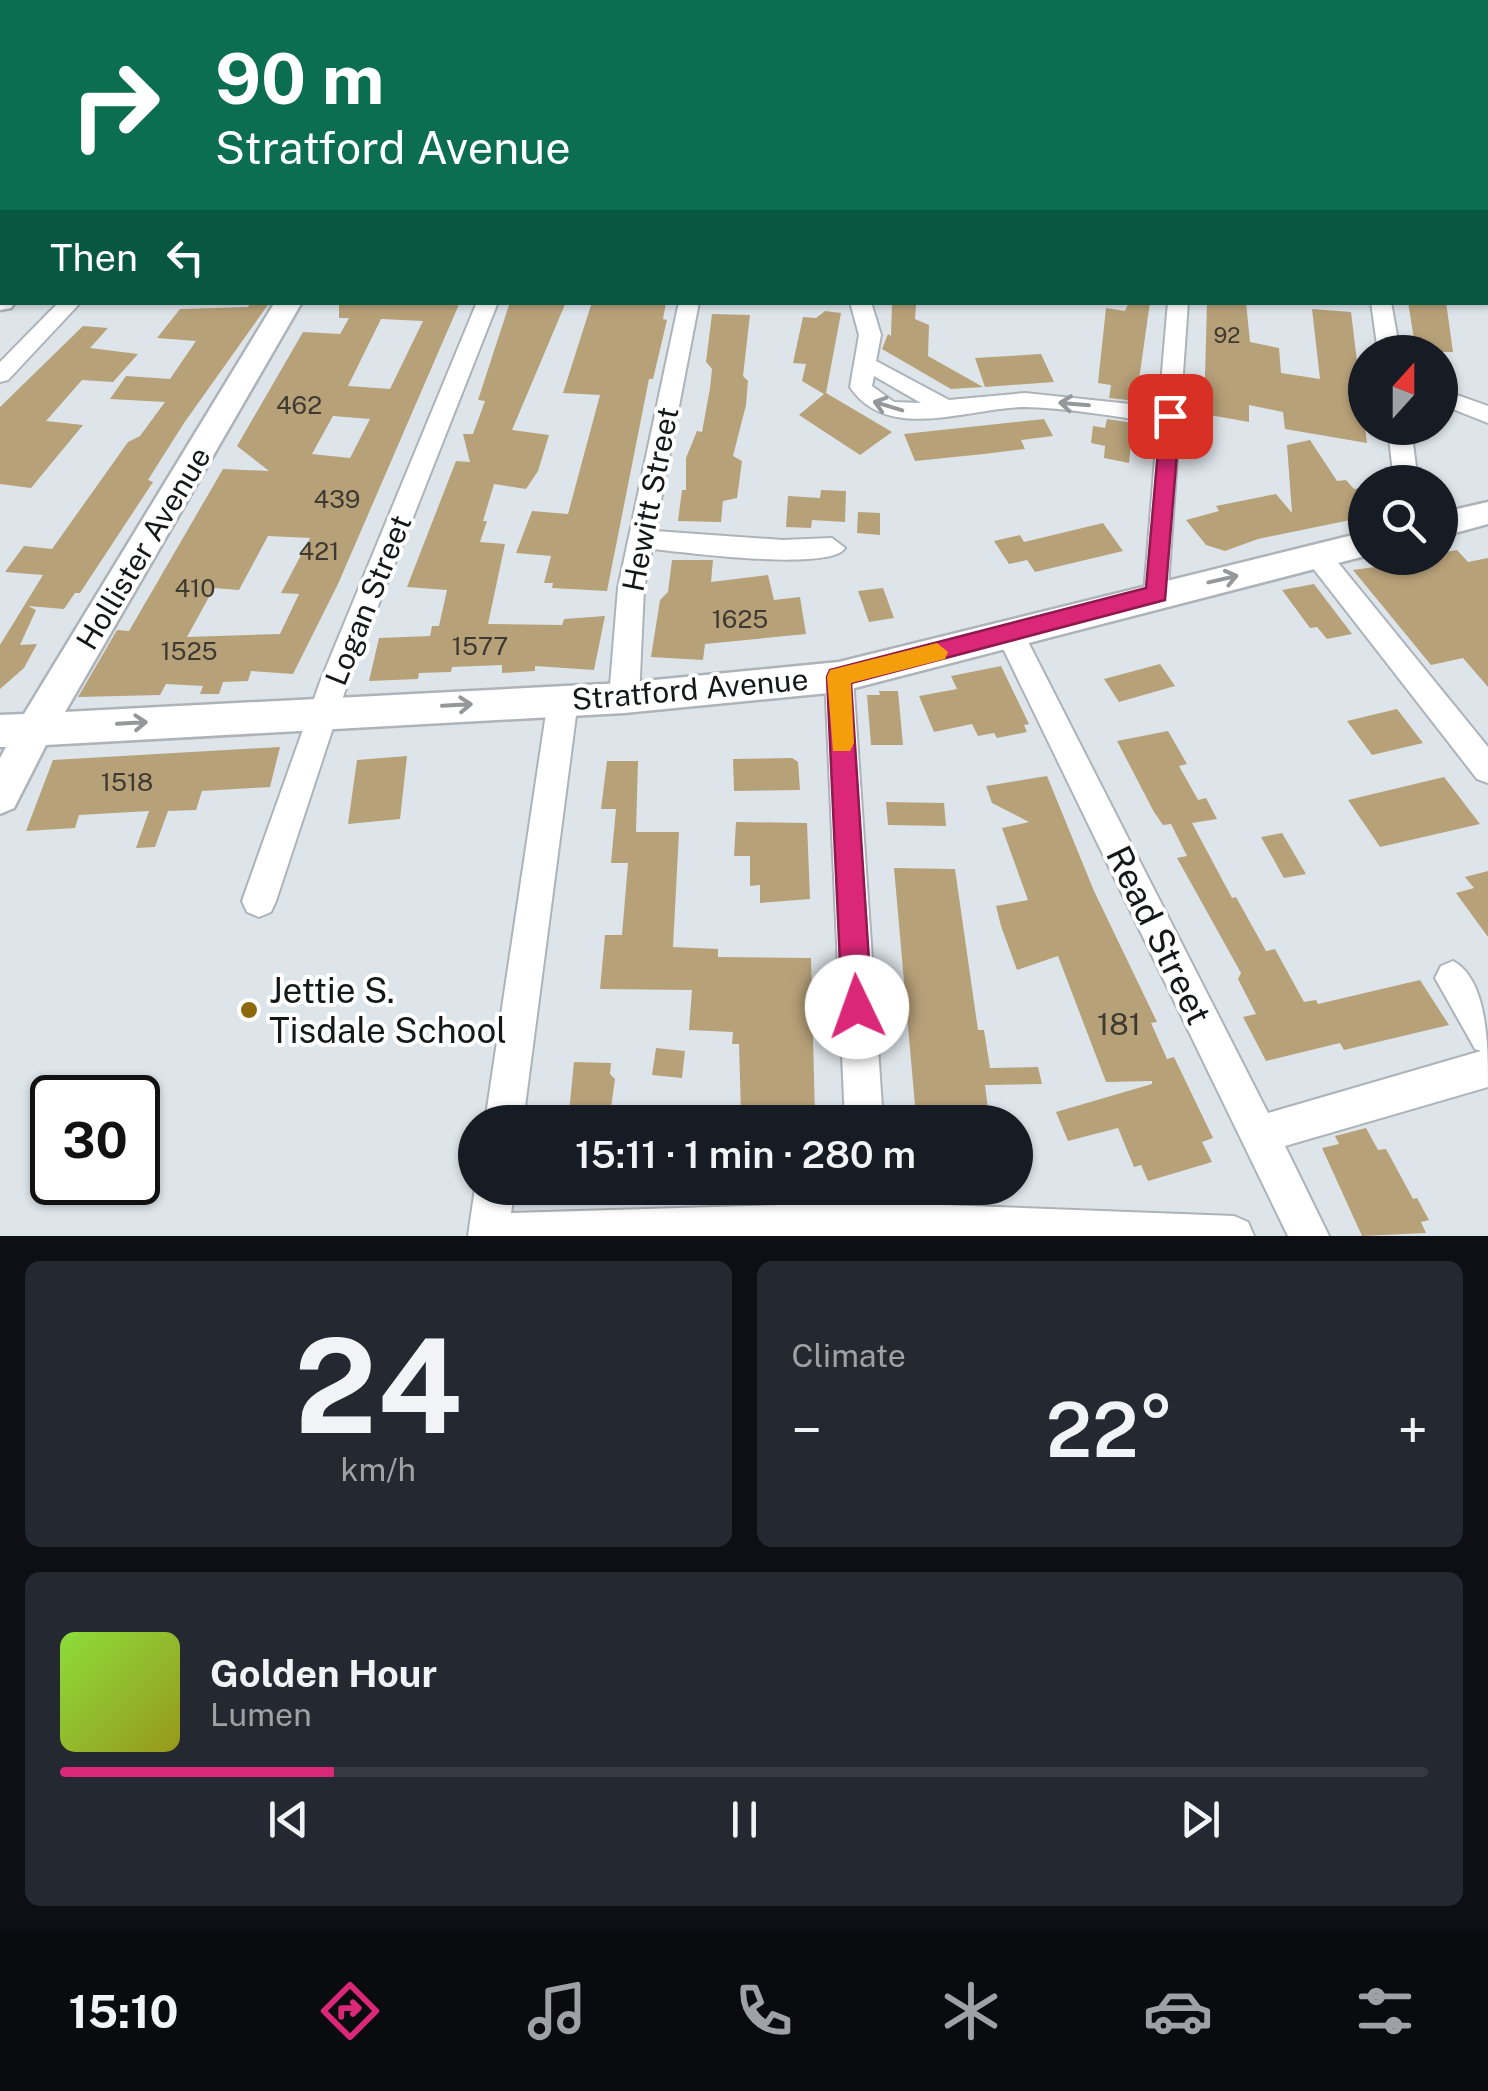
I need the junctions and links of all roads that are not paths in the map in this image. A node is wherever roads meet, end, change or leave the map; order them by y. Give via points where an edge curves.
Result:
1 (68, 305) edge
2 (287, 305) edge
3 (487, 305) edge
4 (688, 305) edge
5 (861, 305) edge
6 (1178, 305) edge
7 (1382, 305) edge
8 (1386, 335) edge
9 (864, 364) junction
10 (0, 375) edge
11 (1458, 403) edge
12 (945, 408) junction
13 (1488, 415) edge
14 (1170, 416) junction
15 (1488, 513) edge
16 (1458, 520) edge
17 (641, 539) junction
18 (832, 548) dead end
19 (1348, 548) edge
20 (1318, 556) junction
21 (1157, 594) junction
22 (1010, 634) junction
23 (838, 677) junction
24 (624, 698) junction
25 (564, 700) junction
26 (325, 712) junction
27 (18, 730) edge
28 (1488, 770) edge
29 (0, 796) edge
30 (258, 900) dead end
31 (1453, 978) dead end
32 (1488, 1036) edge
33 (1488, 1068) edge
34 (506, 1105) edge
35 (863, 1105) edge
36 (1258, 1134) junction
37 (492, 1205) edge
38 (869, 1215) edge
39 (488, 1235) edge
40 (1234, 1236) edge
41 (1308, 1236) edge

1 - 10 street
2 - 27 main road, Hollister Avenue
3 - 26 street, Logan Street
4 - 17 street, Hewitt Street
5 - 9 street via 870,335
6 - 14 street
7 - 8 street
9 - 12 street
12 -> 9 street via 914,412 878,405 861,387
11 - 13 street
14 -> 12 street via 1025,400
14 - 21 street
15 - 16 main road
17 - 18 street
17 - 24 street, Hewitt Street
19 - 20 main road, Stratford Avenue
21 -> 20 main road, Stratford Avenue
20 - 28 street
21 - 22 main road, Stratford Avenue
22 - 23 main road, Stratford Avenue
22 - 36 street, Read Street
23 - 24 main road, Stratford Avenue
23 - 35 street
24 - 25 main road, Stratford Avenue
26 -> 25 main road, Stratford Avenue
25 - 34 street
27 -> 26 main road, Stratford Avenue
26 - 30 street, Logan Street
27 - 29 main road, Hollister Avenue
31 - 32 street
33 - 36 street
36 - 41 street, Read Street
37 - 39 street
38 - 39 street
38 - 40 street

